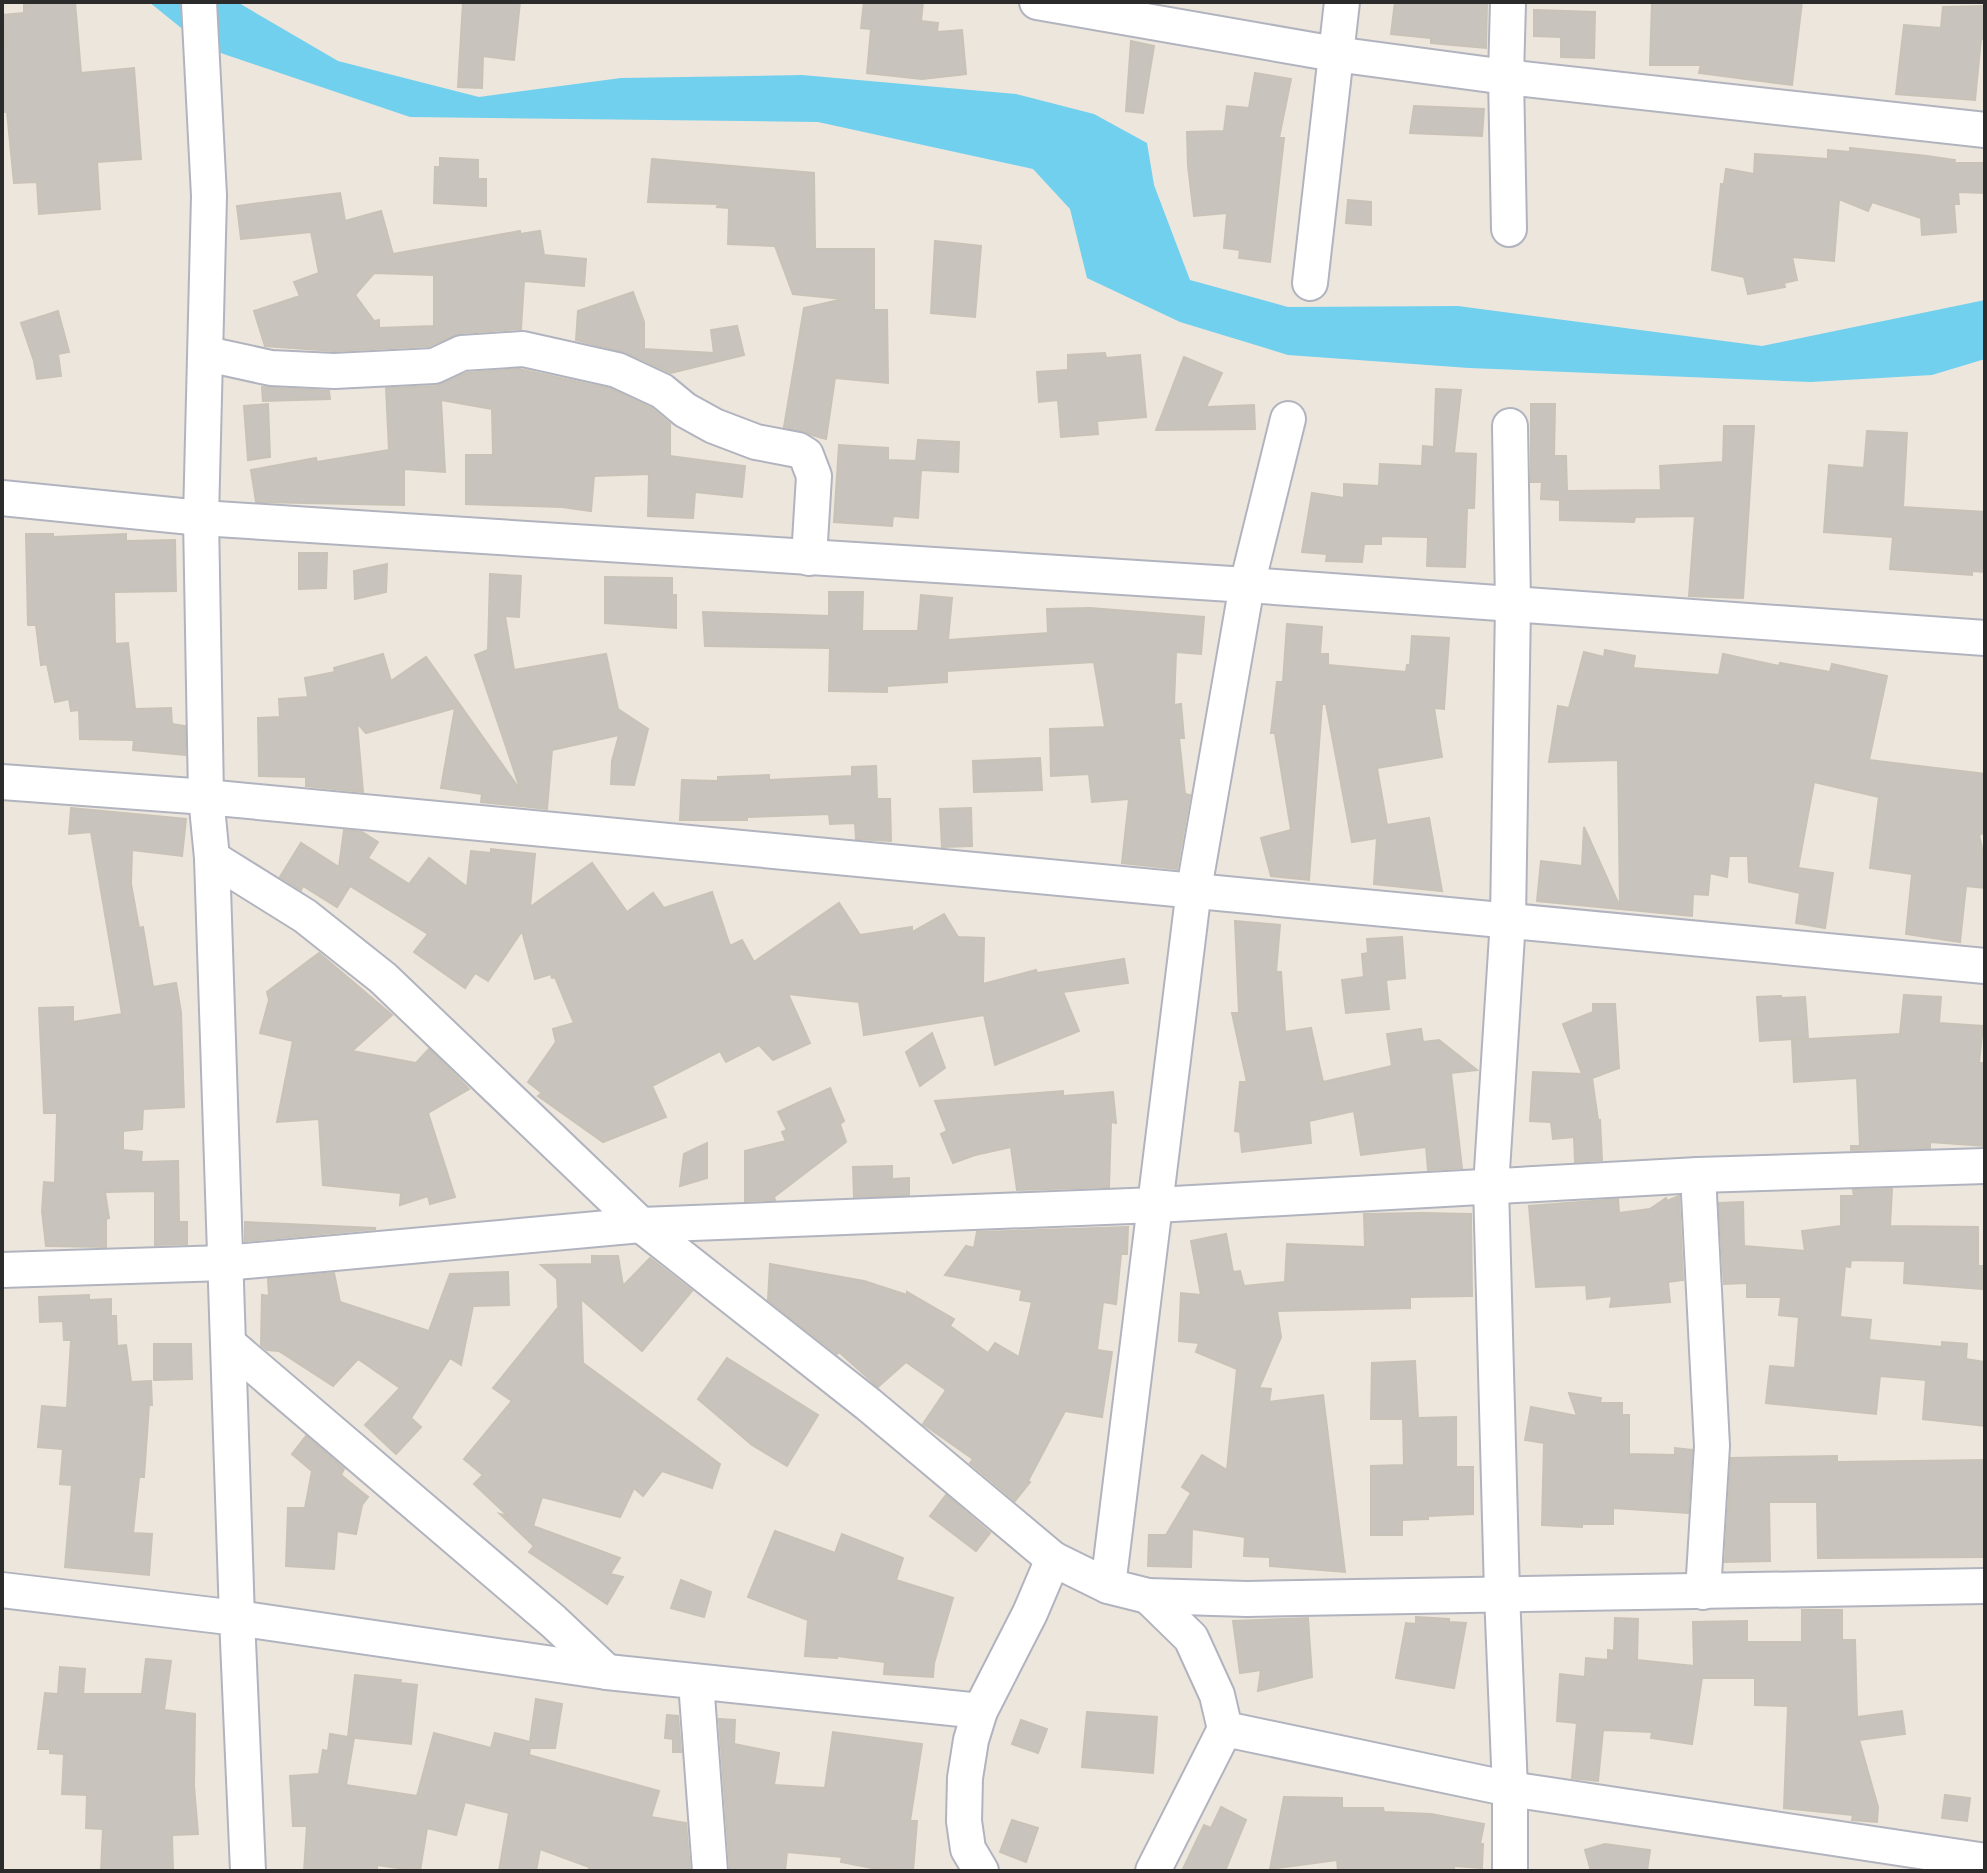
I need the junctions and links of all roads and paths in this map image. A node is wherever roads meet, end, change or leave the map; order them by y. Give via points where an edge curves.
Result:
1 (199, 2) edge
2 (1037, 2) edge
3 (1342, 2) edge
4 (1508, 2) edge
5 (1335, 54) junction
6 (1506, 77) junction
7 (1985, 130) edge
8 (1509, 229) dead end
9 (1310, 283) dead end
10 (207, 354) junction
11 (1288, 419) dead end
12 (1510, 426) dead end
13 (2, 498) edge
14 (201, 518) junction
15 (809, 558) junction
16 (1247, 585) junction
17 (1513, 604) junction
18 (1985, 638) edge
19 (2, 782) edge
20 (206, 797) junction
21 (212, 858) junction
22 (1194, 889) junction
23 (1508, 920) junction
24 (1985, 966) edge
25 (1985, 1166) edge
26 (1698, 1175) junction
27 (1491, 1186) junction
28 (1156, 1205) junction
29 (641, 1225) junction
30 (225, 1263) junction
31 (2, 1270) edge
32 (231, 1346) junction
33 (1053, 1559) junction
34 (1108, 1586) junction
35 (1985, 1586) edge
36 (2, 1590) edge
37 (1703, 1592) junction
38 (1502, 1593) junction
39 (1148, 1596) junction
40 (237, 1618) junction
41 (607, 1672) junction
42 (696, 1682) junction
43 (980, 1711) junction
44 (1225, 1729) junction
45 (1510, 1789) junction
46 (1985, 1861) edge
47 (248, 1871) edge
48 (710, 1871) edge
49 (981, 1871) edge
50 (1153, 1871) edge
51 (1510, 1871) edge

1 - 10 street via 209,196
2 - 5 street
3 - 5 street
4 - 6 street
5 - 6 street
5 - 9 street
6 - 7 street
6 - 8 street
10 - 14 street
10 - 15 street via 271,368 334,371 434,366 462,353 523,349 617,370 662,391 714,426 806,455 814,476
11 - 16 street
12 - 17 street
13 - 14 street
14 - 15 street
14 - 20 street
15 - 16 street
16 - 17 street
16 - 22 street
17 - 18 street
17 - 23 street
19 - 20 street
20 - 21 street
20 - 22 street
21 - 29 street via 305,916 383,978
21 - 30 street
22 - 23 street
22 - 28 street
23 - 24 street
23 - 27 street
25 - 26 street
26 - 27 street
26 - 37 street via 1712,1446
27 - 28 street
27 - 38 street
28 - 29 street
28 - 34 street
29 - 30 street
29 - 33 street
30 - 31 street
30 - 32 street
32 - 40 street
32 - 41 street
33 - 34 street
33 - 43 street
34 - 39 street
35 - 37 street
36 - 40 street
37 - 38 street
38 - 39 street
38 - 45 street
39 - 44 street via 1191,1638 1217,1695
40 - 41 street
40 - 47 street
41 - 42 street
42 - 43 street
42 - 48 street
43 - 49 street via 965,1778 964,1821 968,1849
44 - 45 street
44 - 50 street
45 - 46 street
45 - 51 street

